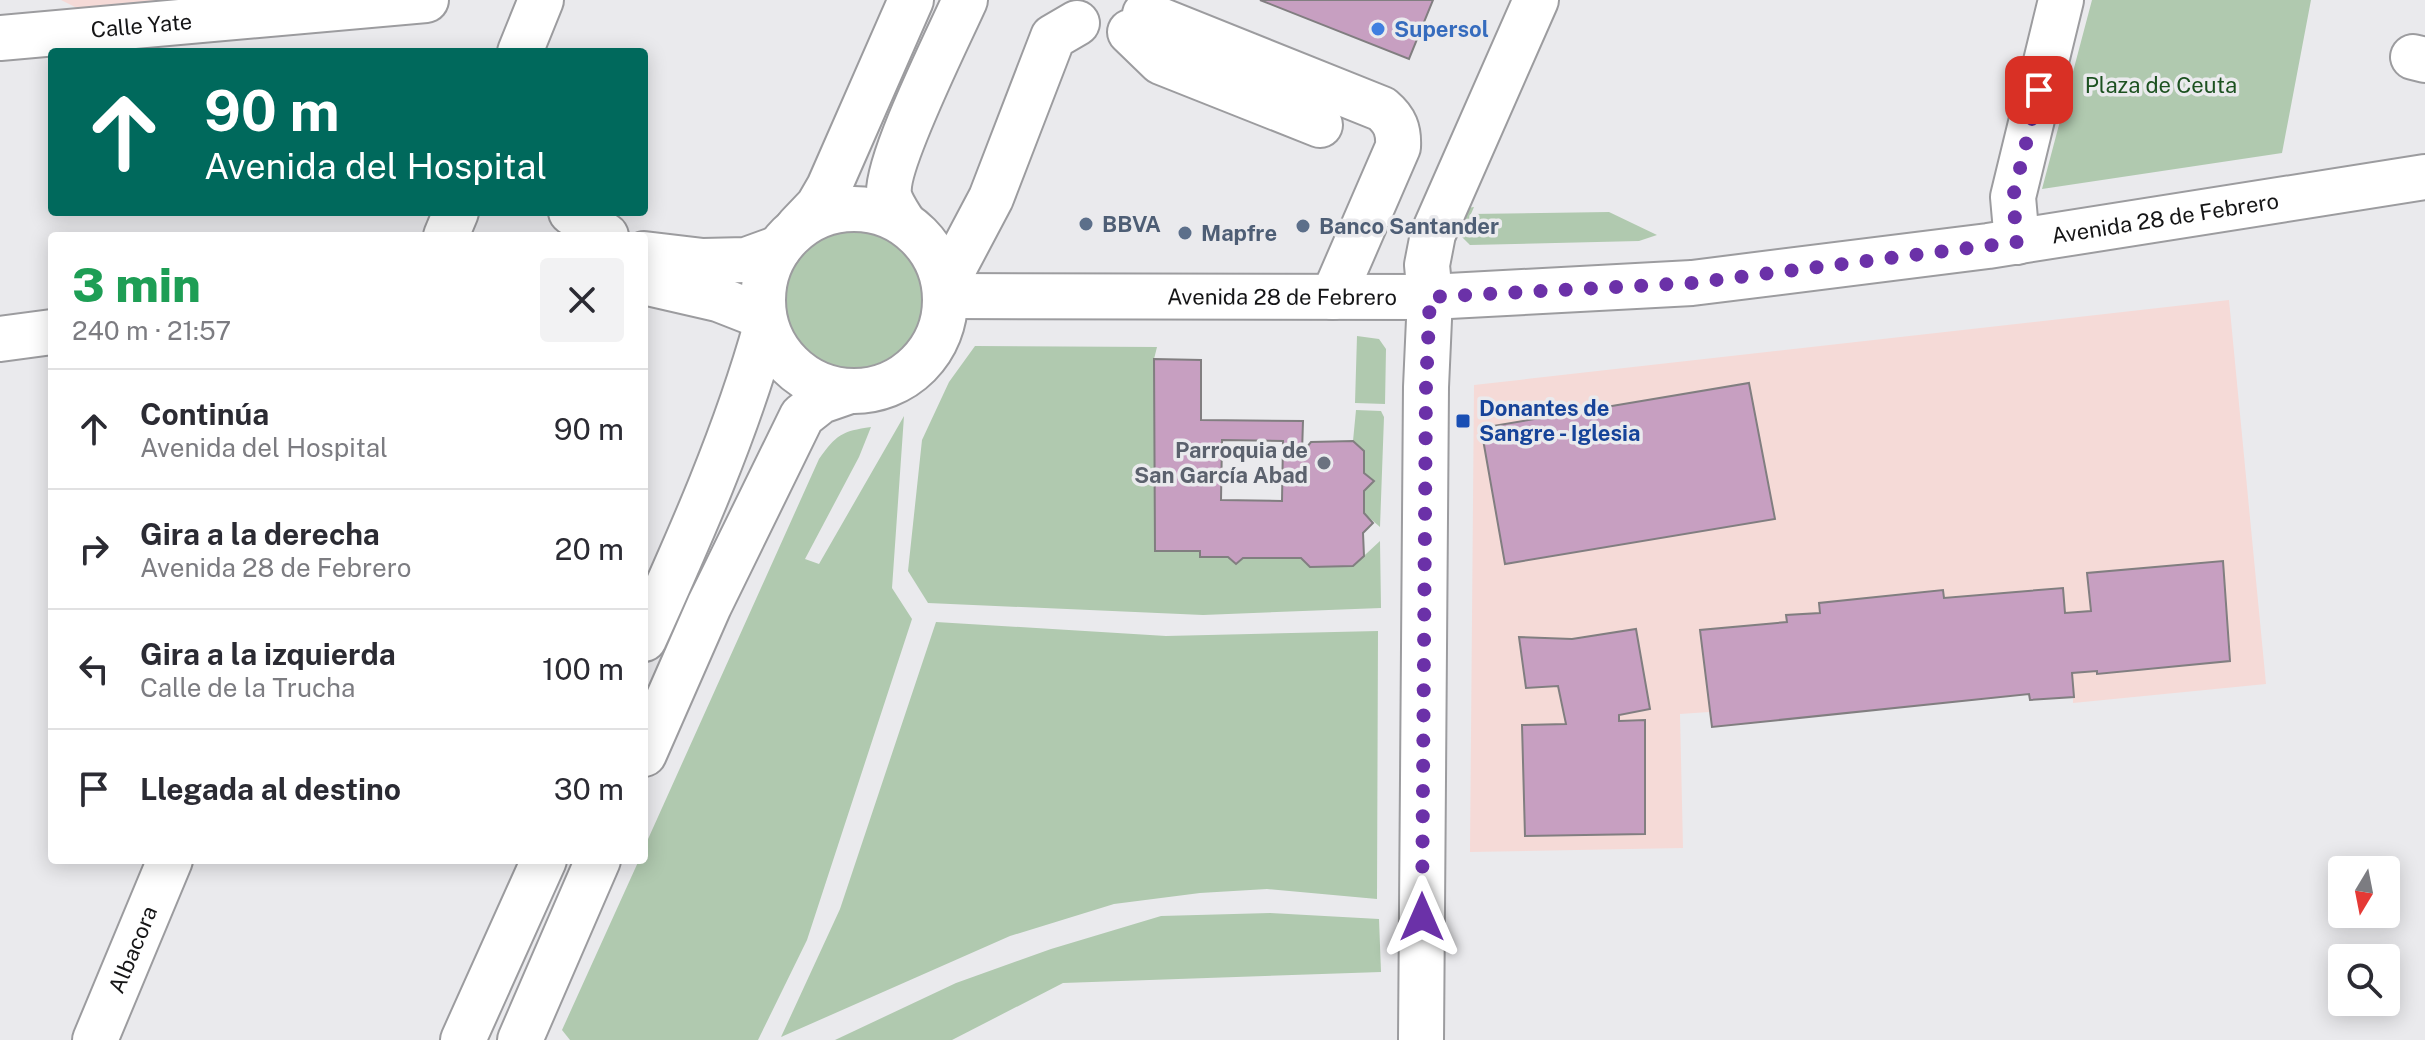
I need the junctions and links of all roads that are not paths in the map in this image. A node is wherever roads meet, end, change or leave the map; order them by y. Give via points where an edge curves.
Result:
1 (426, 0) edge
2 (540, 0) edge
3 (911, 0) edge
4 (965, 0) edge
5 (1536, 0) edge
6 (2061, 0) edge
7 (1073, 11) edge
8 (1140, 15) edge
9 (0, 38) edge
10 (522, 48) edge
11 (1320, 125) dead end
12 (2425, 177) edge
13 (577, 216) edge
14 (903, 222) junction
15 (600, 232) edge
16 (788, 238) junction
17 (2017, 242) junction
18 (648, 254) edge
19 (648, 283) edge
20 (945, 290) junction
21 (1333, 297) junction
22 (1430, 297) junction
23 (765, 321) junction
24 (48, 333) edge
25 (0, 339) edge
26 (847, 392) junction
27 (648, 630) edge
28 (648, 745) edge
29 (168, 864) edge
30 (542, 864) edge
31 (596, 864) edge
32 (95, 1040) edge
33 (463, 1040) edge
34 (520, 1040) edge
35 (1421, 1040) edge

1 - 9 street, Calle Yate
2 - 10 street
3 - 16 street via 829,187
4 - 14 street via 905,136 890,184 889,197
5 - 22 street via 1433,234 1427,265
6 - 17 street via 2013,197
7 - 8 street via 1085,32 1107,40
7 - 20 street via 1053,37 991,198
8 - 11 street via 1161,62
8 - 21 street via 1390,116 1398,147
12 - 17 street, Avenida 28 de Febrero
13 - 15 street
14 - 16 street via 882,213 839,210 817,216
14 - 20 street via 933,254
16 - 18 street via 746,260
16 - 23 street via 770,261 764,282
17 - 22 street, Avenida 28 de Febrero via 1692,283
19 - 23 street via 718,299
20 - 21 street, Avenida 28 de Febrero
20 - 26 street via 944,318 925,358 890,384
21 - 22 street, Avenida 28 de Febrero
22 - 35 street
23 - 26 street via 788,364 805,378
23 - 27 street via 745,399
24 - 25 street
26 - 28 street via 821,401 802,416
29 - 32 street, Albacora
30 - 33 street
31 - 34 street

